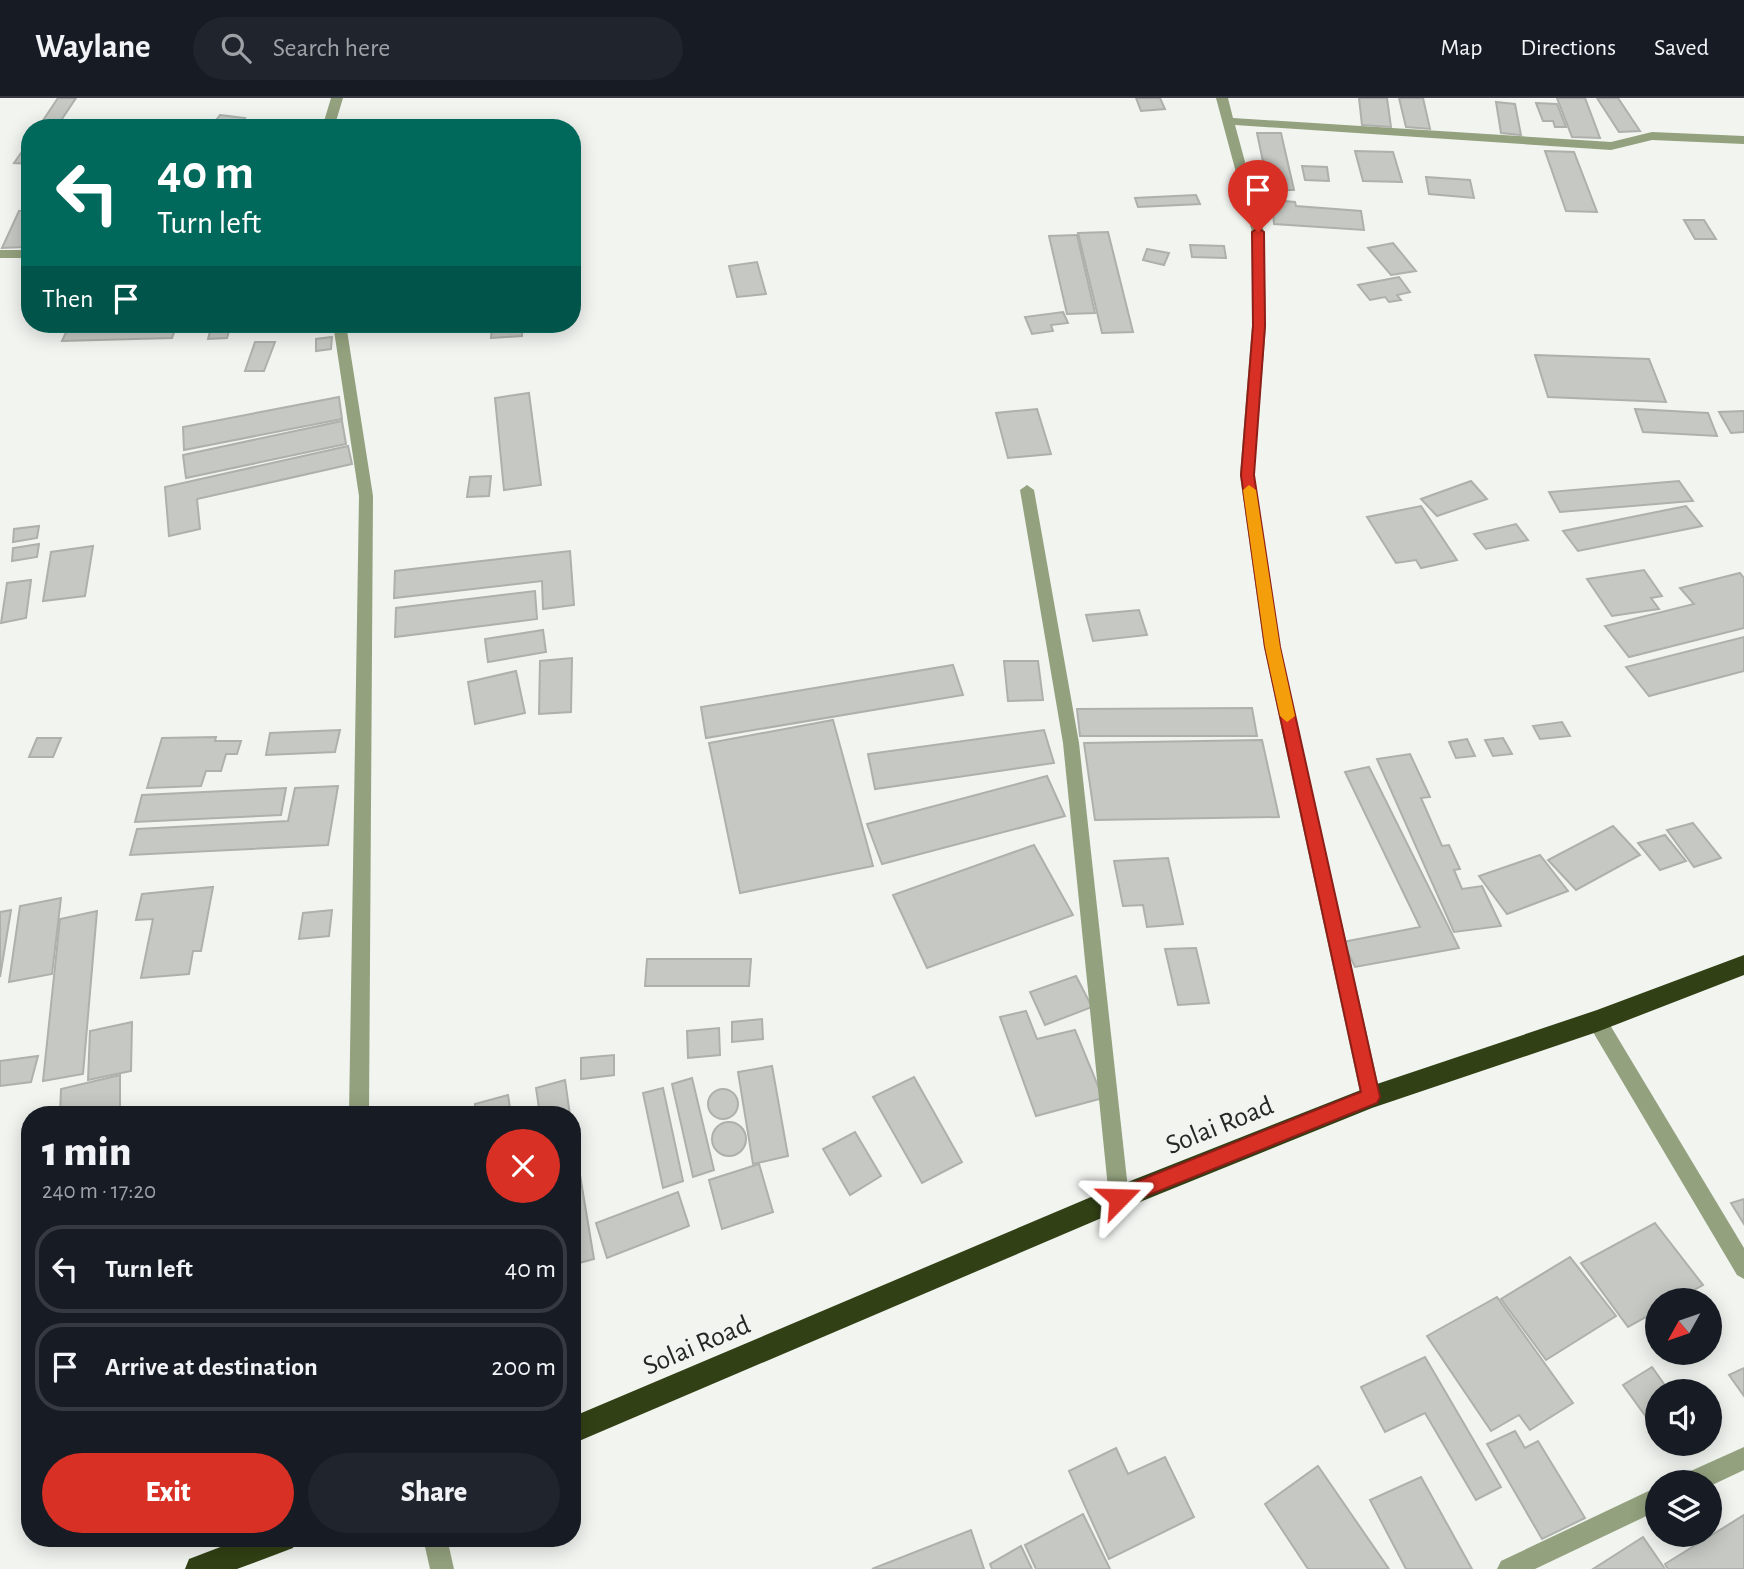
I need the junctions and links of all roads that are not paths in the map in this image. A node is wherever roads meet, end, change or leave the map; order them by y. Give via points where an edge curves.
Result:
1 (337, 98) edge
2 (1222, 98) edge
3 (331, 119) edge
4 (1228, 121) junction
5 (1744, 140) edge
6 (0, 254) edge
7 (21, 254) edge
8 (340, 333) edge
9 (1027, 490) dead end
10 (1744, 965) edge
11 (1597, 1021) junction
12 (1371, 1097) junction
13 (359, 1106) edge
14 (1119, 1198) junction
15 (1744, 1268) edge
16 (581, 1428) edge
17 (1744, 1458) edge
18 (1718, 1470) edge
19 (1645, 1505) edge
20 (258, 1547) edge
21 (437, 1547) edge
22 (199, 1569) edge
23 (442, 1569) edge
24 (1509, 1569) edge

1 - 3 street
2 - 4 street
4 - 5 street via 1611,146 1652,136
4 - 12 street via 1258,232 1259,326 1247,475 1272,647
6 - 7 street
8 - 13 street via 366,496
9 - 14 street via 1071,743
10 - 11 highway, Solai Road
11 - 12 highway, Solai Road
11 - 15 street
12 - 14 highway, Solai Road
14 - 16 highway, Solai Road
17 - 18 street
19 - 24 street
20 - 22 highway
21 - 23 street

